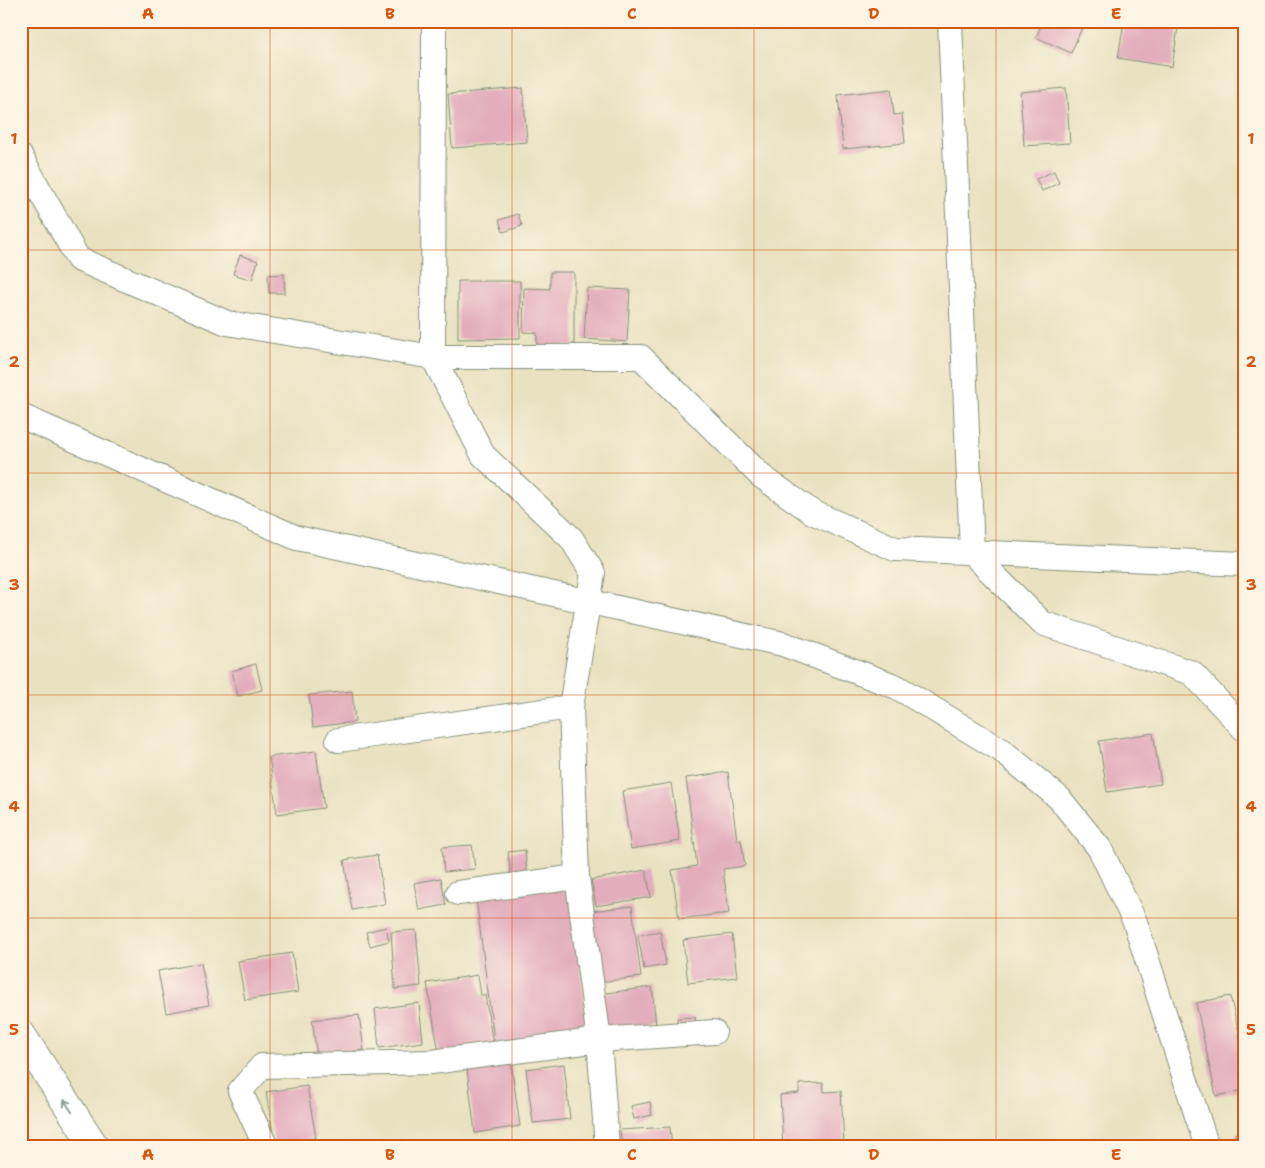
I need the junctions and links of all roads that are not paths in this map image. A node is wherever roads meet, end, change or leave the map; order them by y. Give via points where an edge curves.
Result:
1 (434, 21) edge
2 (950, 21) edge
3 (21, 157) edge
4 (433, 357) junction
5 (21, 416) edge
6 (972, 553) junction
7 (1244, 564) edge
8 (587, 600) junction
9 (571, 707) junction
10 (1244, 729) edge
11 (338, 740) dead end
12 (577, 877) junction
13 (458, 893) dead end
14 (714, 1032) dead end
15 (21, 1034) edge
16 (599, 1040) junction
17 (95, 1147) edge
18 (266, 1147) edge
19 (607, 1147) edge
20 (1207, 1147) edge

1 - 4 street
2 - 6 street
3 - 4 street via 78,259 226,323
4 - 6 street via 641,357 761,476 812,512 895,549
4 - 8 street via 483,455 570,538 594,574
5 - 8 street via 297,538
6 - 7 street
6 - 10 street via 1042,623 1192,673
8 - 9 street
8 - 20 street via 783,644 897,687 1002,750 1059,798 1100,849 1135,922
9 - 11 street
9 - 12 street
12 - 13 street
12 - 16 street
14 - 16 street
17 -> 15 highway
16 - 18 street via 432,1062 262,1066 240,1091
16 - 19 street

